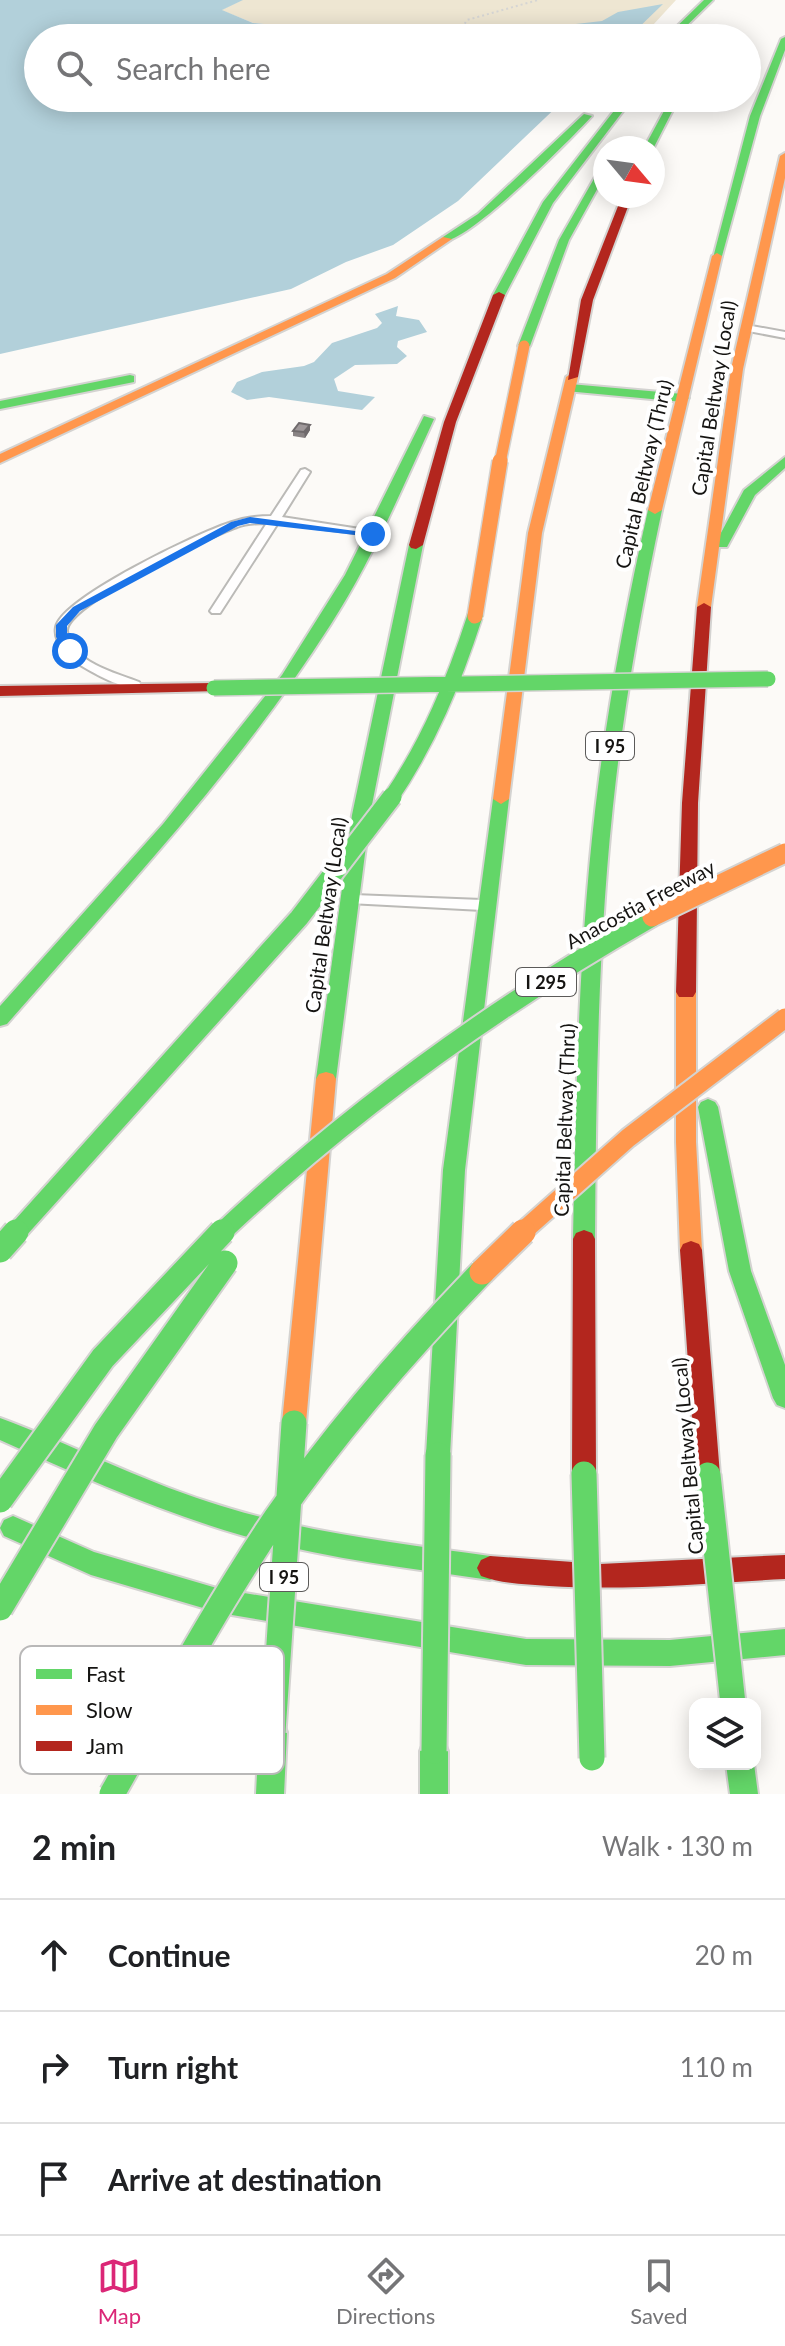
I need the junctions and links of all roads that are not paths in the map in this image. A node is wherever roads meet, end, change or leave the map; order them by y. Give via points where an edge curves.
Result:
1 (710, 0) edge
2 (684, 24) edge
3 (690, 24) edge
4 (785, 39) edge
5 (761, 98) edge
6 (592, 112) edge
7 (618, 112) edge
8 (668, 112) edge
9 (755, 112) edge
10 (655, 136) edge
11 (785, 156) edge
12 (593, 188) edge
13 (622, 208) edge
14 (526, 238) junction
15 (295, 322) junction
16 (746, 328) junction
17 (785, 335) edge
18 (570, 388) junction
19 (683, 398) junction
20 (0, 405) edge
21 (0, 459) edge
22 (785, 461) edge
23 (305, 472) dead end
24 (276, 521) junction
25 (373, 534) junction
26 (705, 592) junction
27 (216, 611) dead end
28 (42, 672) dead end
29 (776, 679) edge
30 (141, 687) junction
31 (0, 691) edge
32 (785, 853) edge
33 (346, 900) junction
34 (489, 906) junction
35 (685, 963) junction
36 (785, 1018) edge
37 (0, 1019) edge
38 (324, 1140) junction
39 (0, 1250) edge
40 (785, 1398) edge
41 (0, 1429) edge
42 (0, 1500) edge
43 (0, 1523) edge
44 (785, 1567) edge
45 (0, 1608) edge
46 (785, 1642) edge
47 (197, 1646) edge
48 (279, 1646) edge
49 (732, 1698) edge
50 (741, 1770) edge
51 (123, 1774) edge
52 (271, 1774) edge
53 (593, 1782) dead end
54 (112, 1794) edge
55 (270, 1794) edge
56 (434, 1794) edge
57 (744, 1794) edge

1 - 2 highway
1 - 3 highway
4 - 5 highway, Capital Beltway (Thru) / I 95
6 - 15 highway via 470,225 391,276
7 - 14 highway, Capital Beltway (Local) / I 95
8 - 10 highway
9 - 19 highway, Capital Beltway (Thru) / I 95
11 - 16 highway, Capital Beltway (Local)
12 - 39 highway, bridge via 564,240 524,346 504,436 478,606 461,669 430,738 340,872
13 - 18 highway via 587,300
14 - 25 highway via 483,311
14 - 33 highway, Capital Beltway (Local) / I 95 via 466,379 429,490 378,712
15 - 20 highway via 143,375
15 - 21 highway
16 - 17 lane
16 - 26 highway, Capital Beltway (Local)
18 - 19 highway
18 - 34 highway via 535,533
19 - 53 highway, Capital Beltway (Thru) / I 95, bridge via 612,725 599,862 583,1177
22 - 26 highway via 749,493 725,535
23 - 24 lane
24 - 25 lane
24 - 27 lane
24 - 30 lane via 250,520 211,534 69,615 61,625 70,651 88,665
25 - 37 highway via 322,626 210,778
26 - 35 highway, Capital Beltway (Local) via 687,838
28 - 30 highway
29 - 30 highway, bridge
30 - 31 highway
32 - 38 highway, Anacostia Freeway / I 295, bridge via 614,939 448,1045
33 - 34 lane
33 - 48 highway, Capital Beltway (Local) / I 95, bridge via 316,1162
34 - 56 highway, bridge via 454,1170 438,1455
35 - 40 highway via 729,1225
35 - 49 highway, Capital Beltway (Local), bridge via 687,1180 708,1475
36 - 47 highway, bridge via 694,1080 595,1161 429,1326 275,1521
38 - 42 highway, bridge via 232,1224 117,1342
38 - 45 highway, bridge via 239,1243 153,1361 26,1558
41 - 44 highway via 127,1484 244,1524 359,1549 528,1574
43 - 46 highway via 91,1563 220,1601 526,1652 670,1653
50 - 57 highway
51 - 54 highway, bridge
52 - 55 highway, Capital Beltway (Local) / I 95, bridge

